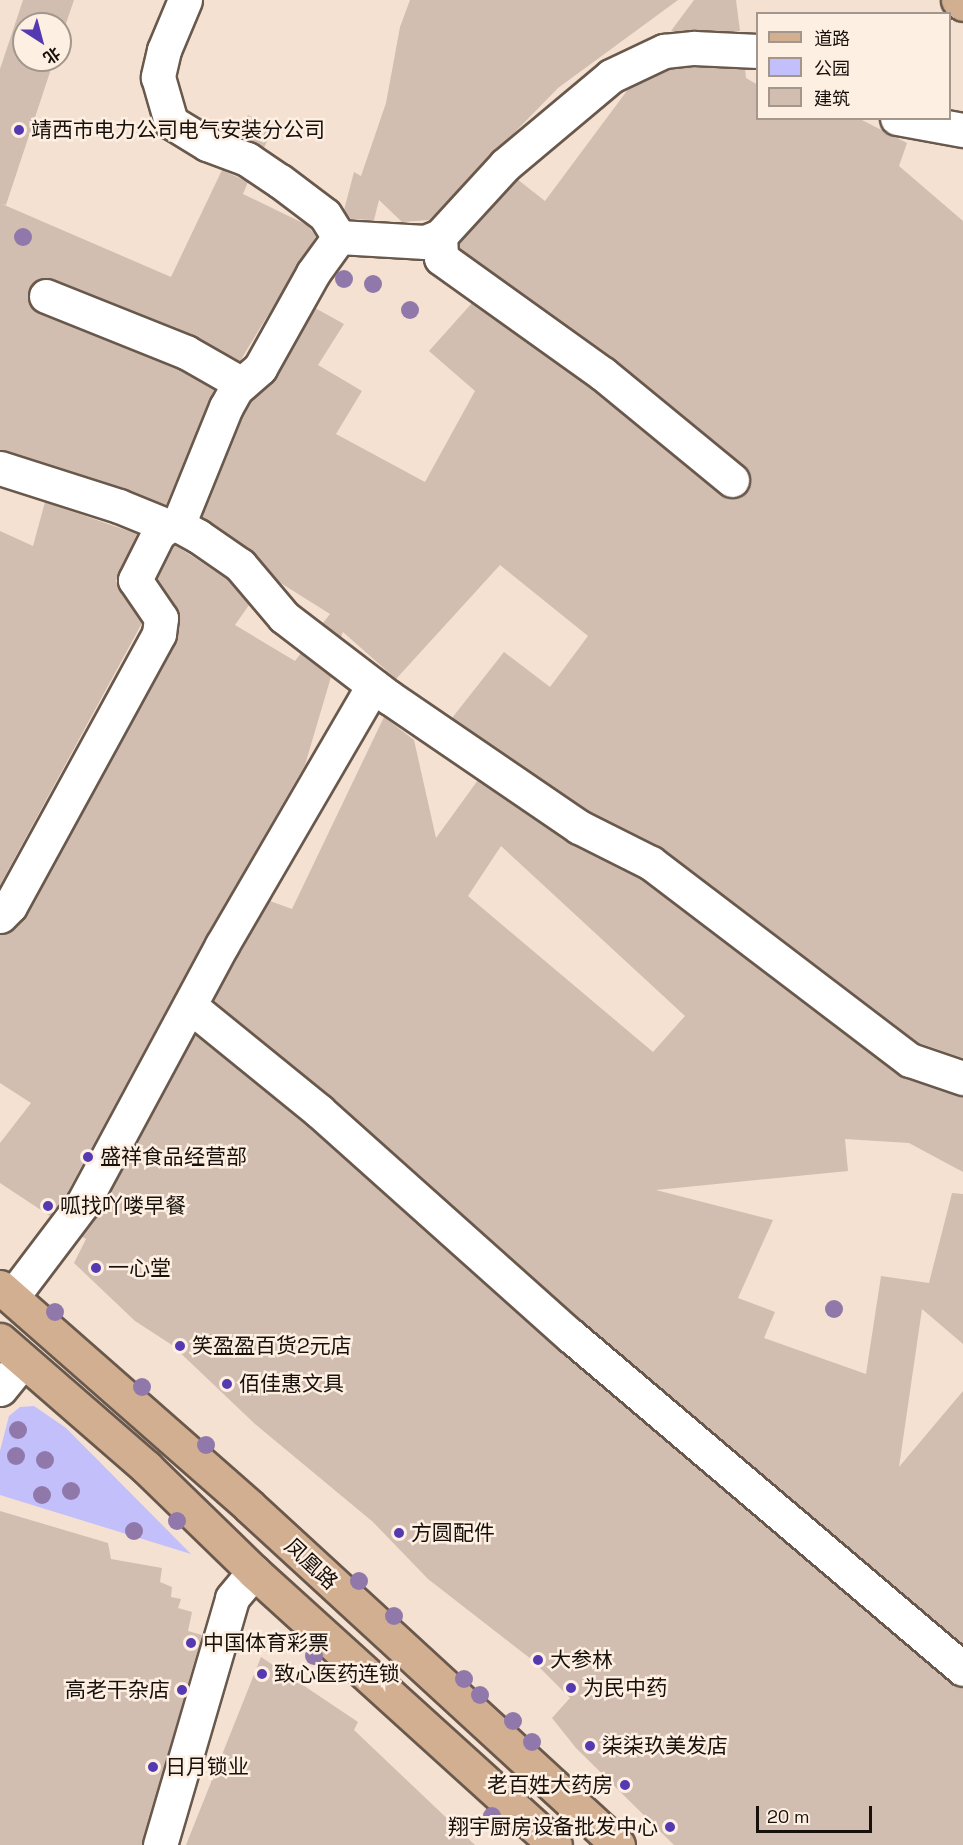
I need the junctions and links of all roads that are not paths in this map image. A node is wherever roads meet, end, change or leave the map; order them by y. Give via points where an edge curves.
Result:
1 (185, 0) edge
2 (958, 0) edge
3 (963, 4) edge
4 (756, 51) edge
5 (908, 120) edge
6 (963, 130) edge
7 (441, 236) junction
8 (339, 237) junction
9 (46, 296) dead end
10 (242, 384) junction
11 (3, 472) edge
12 (732, 480) dead end
13 (173, 526) junction
14 (373, 686) junction
15 (0, 916) edge
16 (190, 1006) junction
17 (963, 1078) edge
18 (6, 1292) edge
19 (11, 1351) edge
20 (0, 1389) edge
21 (254, 1572) junction
22 (963, 1669) edge
23 (160, 1845) edge
24 (555, 1845) edge
25 (618, 1845) edge

1 - 8 street via 164,50 158,77 171,122 207,144 247,159 280,181 326,215
2 - 3 main road
4 - 7 street via 664,51 611,76 505,165
5 - 6 street
7 - 8 street via 425,242
7 - 12 street via 441,258 603,375
8 - 10 street via 313,273 260,368
9 - 10 street via 186,352
10 - 13 street via 226,407
11 - 13 street
13 - 14 street via 240,565 284,617
13 - 15 street via 158,534 135,580 161,618 159,634 10,906
14 - 16 street
14 - 17 street via 579,827 651,863 910,1060
16 - 18 street via 83,1203
16 - 22 street via 319,1111 571,1336
18 - 25 main road, 凤凰路 via 249,1506
19 - 20 street
19 - 21 main road, 凤凰路 via 146,1467
21 - 23 street via 232,1598
21 - 24 main road, 凤凰路

